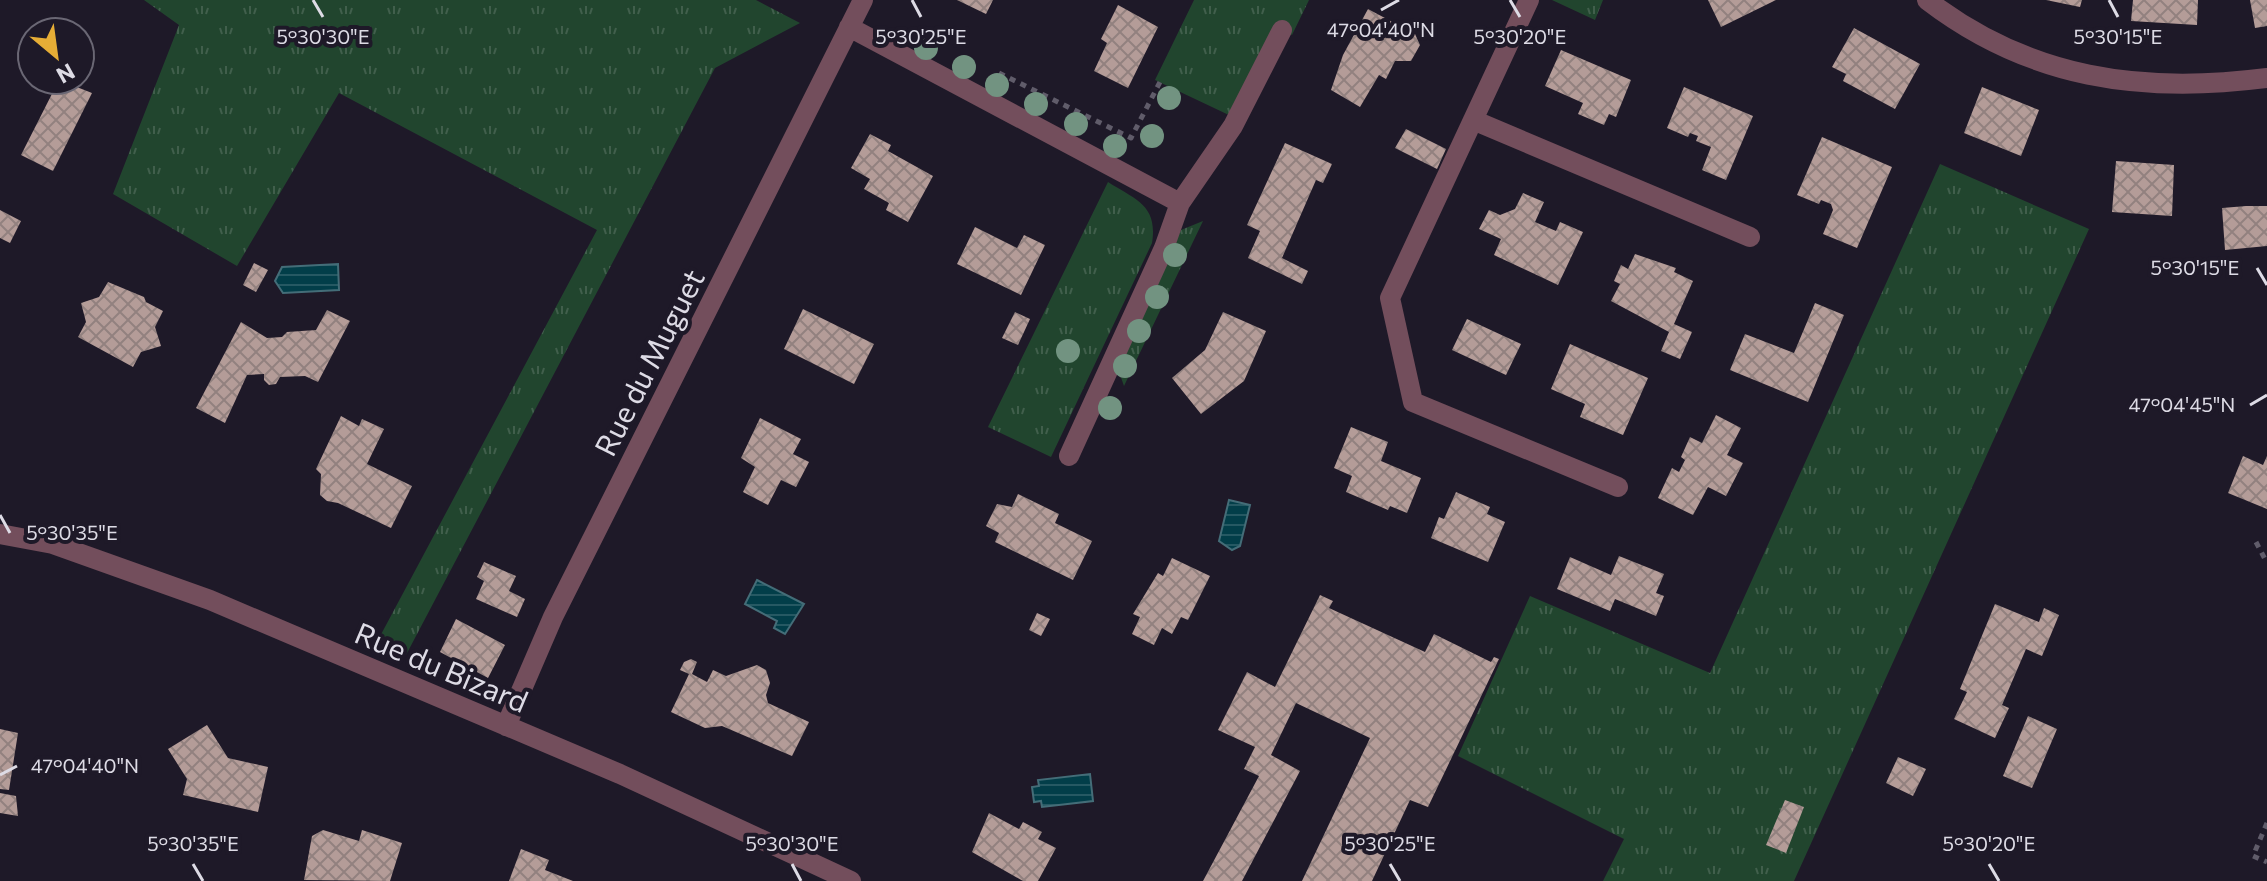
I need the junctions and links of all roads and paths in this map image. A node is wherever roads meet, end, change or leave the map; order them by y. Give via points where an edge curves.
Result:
1 (863, 0) edge
2 (1529, 0) edge
3 (1927, 0) edge
4 (849, 27) junction
5 (1282, 30) dead end
6 (997, 72) dead end
7 (2267, 78) edge
8 (1160, 82) dead end
9 (1473, 120) junction
10 (1180, 203) junction
11 (1750, 237) dead end
12 (1069, 456) dead end
13 (1618, 487) dead end
14 (0, 534) edge
15 (2256, 542) dead end
16 (2267, 563) edge
17 (506, 726) junction
18 (2267, 823) edge
19 (2267, 862) edge
20 (851, 881) edge

1 - 4 street, Rue du Muguet
2 - 9 street
3 - 7 street via 1974,34 2064,71 2156,83
4 - 10 street
4 - 17 street, Rue du Muguet via 553,617
5 - 10 street via 1233,126
6 - 8 path via 1131,138
9 - 11 street
9 - 13 street via 1390,298 1413,402
10 - 12 street
14 - 17 street, Rue du Bizard via 53,544 153,579
15 - 16 path
17 - 20 street, Rue du Bizard
18 - 19 path via 2253,856

